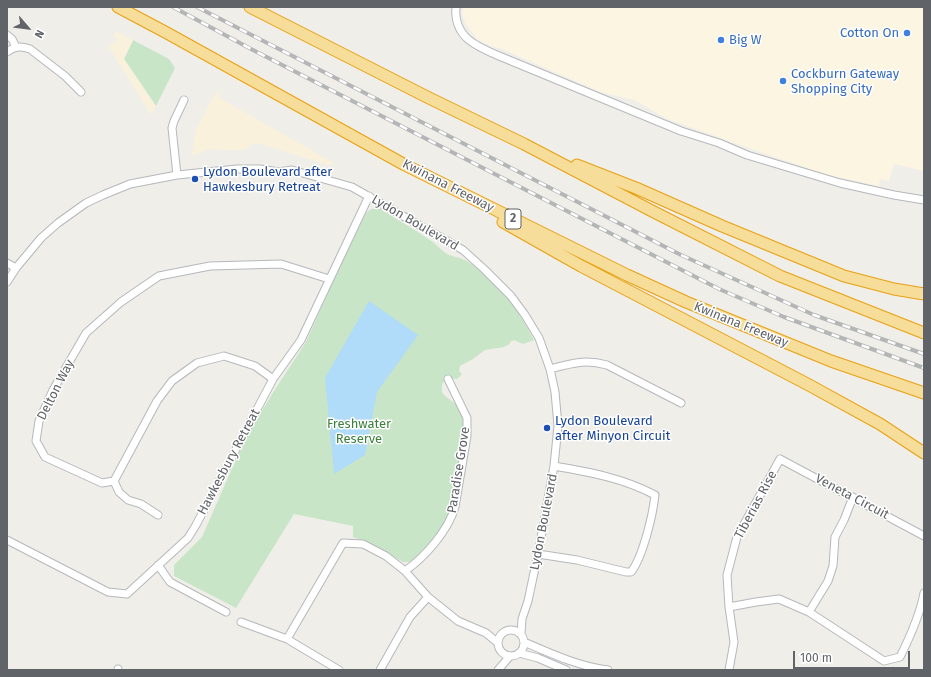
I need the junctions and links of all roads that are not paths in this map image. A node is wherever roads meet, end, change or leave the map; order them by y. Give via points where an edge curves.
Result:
1 (118, 7) edge
2 (250, 7) edge
3 (456, 7) edge
4 (7, 35) edge
5 (16, 47) junction
6 (7, 52) edge
7 (80, 92) dead end
8 (184, 100) dead end
9 (524, 144) junction
10 (177, 176) junction
11 (369, 196) junction
12 (924, 200) edge
13 (480, 203) junction
14 (7, 263) edge
15 (16, 268) junction
16 (329, 279) junction
17 (7, 282) edge
18 (924, 294) edge
19 (924, 333) edge
20 (550, 369) junction
21 (272, 379) junction
22 (448, 379) dead end
23 (924, 393) edge
24 (681, 403) dead end
25 (924, 453) edge
26 (780, 459) joint
27 (554, 466) junction
28 (114, 481) junction
29 (853, 497) junction
30 (158, 515) dead end
31 (924, 536) edge
32 (7, 540) edge
33 (538, 554) junction
34 (158, 565) junction
35 (405, 572) junction
36 (924, 593) edge
37 (428, 597) junction
38 (729, 607) junction
39 (226, 612) dead end
40 (809, 612) junction
41 (522, 619) junction
42 (240, 622) dead end
43 (506, 631) junction
44 (486, 634) junction
45 (521, 634) junction
46 (286, 639) junction
47 (524, 642) junction
48 (498, 643) junction
49 (502, 652) junction
50 (519, 653) junction
51 (510, 656) junction
52 (594, 669) edge
53 (339, 670) edge
54 (380, 670) edge
55 (498, 670) edge
56 (566, 670) edge
57 (608, 670) edge
58 (729, 670) edge

1 - 13 highway, Kwinana Freeway / 2 via 405,165
2 - 9 highway
3 - 12 street via 462,32 477,47 681,131 747,155 840,183
4 - 5 street
5 - 6 street
5 - 7 street via 23,47 37,54 65,76
8 - 10 street via 172,128
9 - 18 highway via 636,188 844,276
9 - 19 highway via 780,276
10 - 11 street, Lydon Boulevard via 237,169 280,172 292,170 352,187
10 - 15 street, Lydon Boulevard via 130,184 86,203 41,238
11 - 16 street, Hawkesbury Retreat
11 - 20 street, Lydon Boulevard via 463,250 484,269 526,315
13 - 23 highway, Kwinana Freeway / 2 via 686,302 830,361
13 - 25 highway via 497,218 582,266 809,384 880,424
14 - 15 street
15 - 17 street, Lydon Boulevard
16 - 21 street, Hawkesbury Retreat via 301,340
16 - 28 street, Delton Way via 281,264 210,266 159,276 121,302 86,334 53,390 39,421 36,441 45,457 102,483
20 - 24 street via 582,362 607,365
20 - 27 street, Lydon Boulevard via 558,420
21 - 28 street via 255,366 224,356 197,363 172,382 157,401
21 - 34 street, Hawkesbury Retreat via 196,525 188,538
22 - 35 street, Paradise Grove via 467,418 467,436 455,507 444,531
26 - 29 street, Veneta Circuit
26 - 38 street, Tiberias Rise via 736,538 727,575
27 - 33 street, Lydon Boulevard
27 - 33 street via 607,476 640,487 655,495 653,509 639,558 631,572
28 - 30 street via 119,492 128,500
29 - 31 street, Veneta Circuit
29 - 40 street via 835,537 832,571
32 - 34 street, Hawkesbury Retreat via 108,592 126,594
33 - 41 street, Lydon Boulevard
34 - 39 street via 170,582
35 - 37 street
35 - 46 street via 386,556 363,544 343,543
36 - 40 street via 915,624 900,657 884,662
37 - 44 street via 458,621
37 - 54 street via 410,617
38 - 40 street via 779,600
38 - 58 street, Tiberias Rise via 734,642
41 - 43 street, Lydon Boulevard
41 - 45 street, Lydon Boulevard
42 - 46 street
43 - 44 street
43 - 45 street via 515,630
43 - 48 street
44 - 48 street
45 - 47 street
46 - 53 street
47 - 50 street via 524,648
47 - 52 street
48 - 49 street
49 - 51 street
49 - 55 street
50 - 51 street
50 - 56 street
51 - 55 street
52 - 57 street

